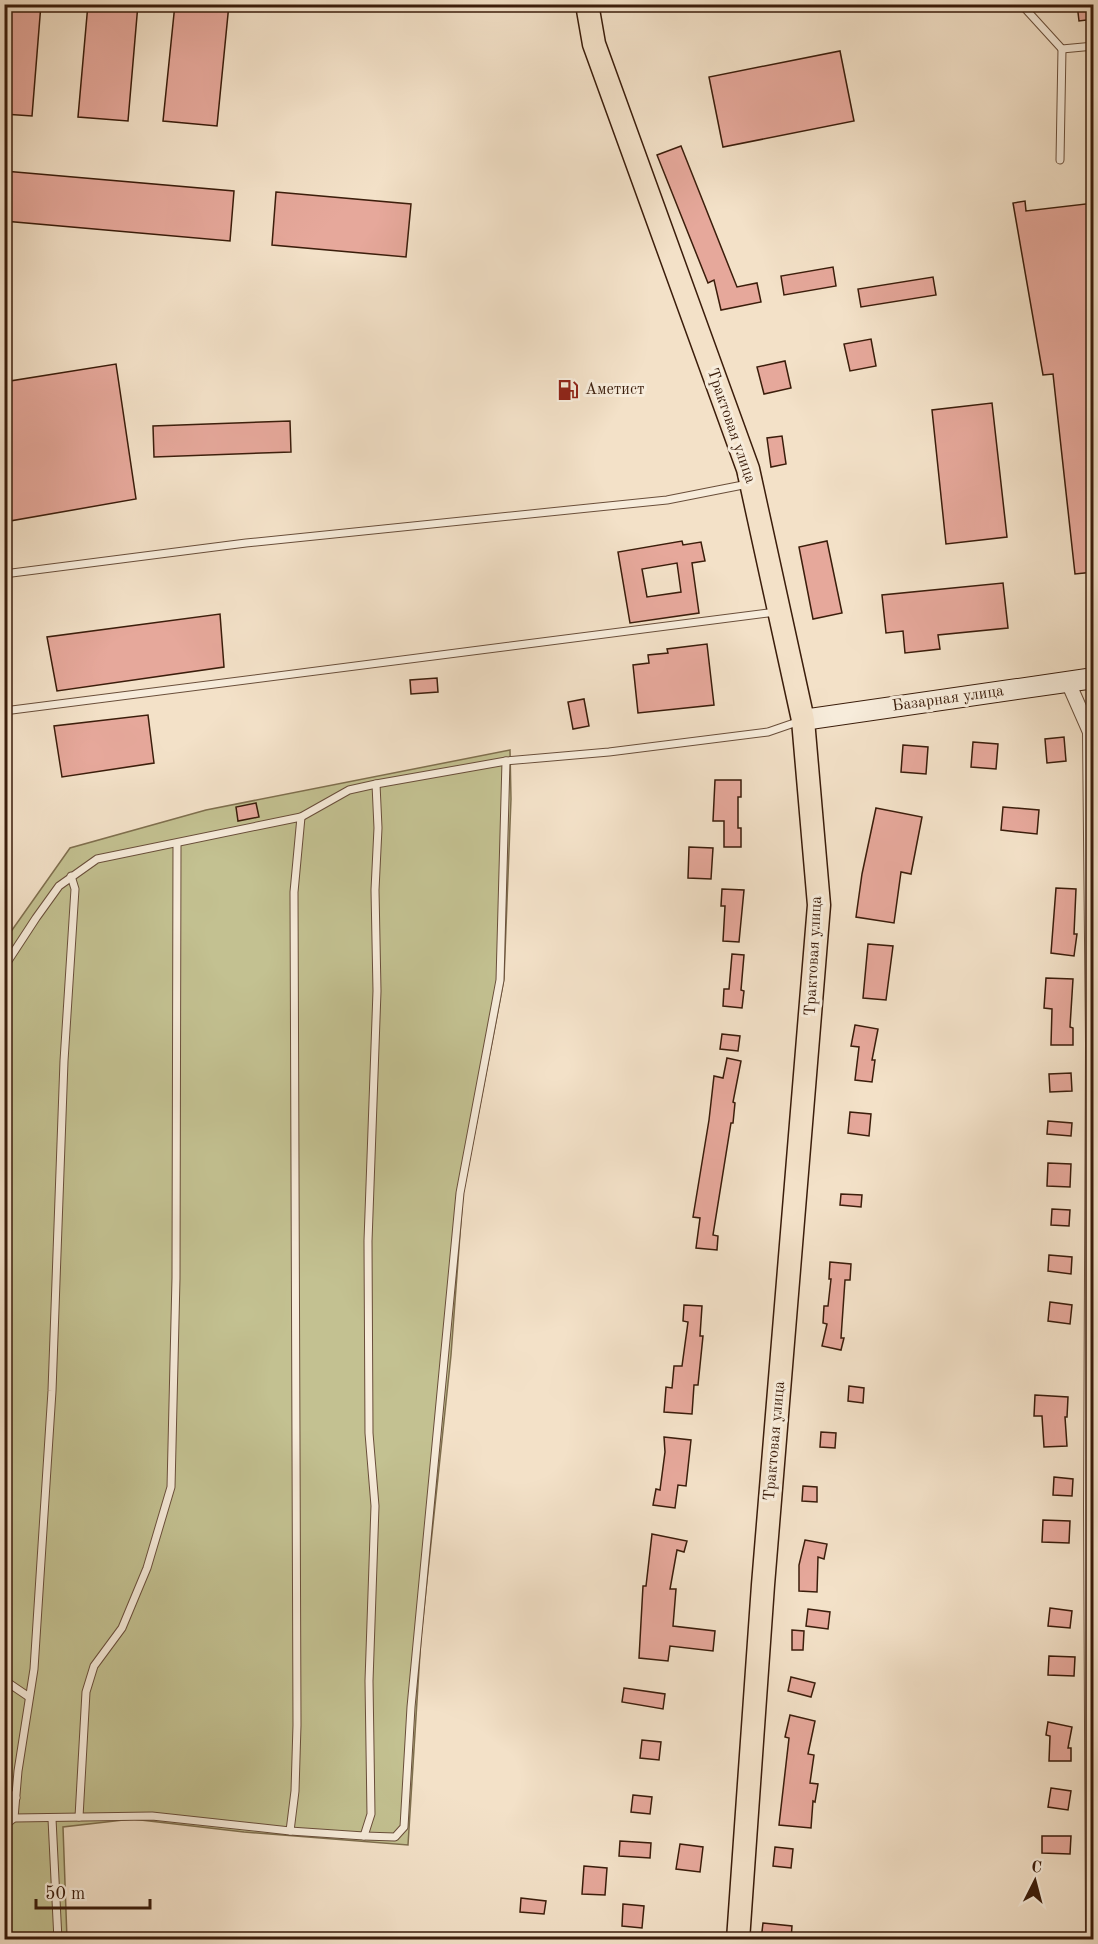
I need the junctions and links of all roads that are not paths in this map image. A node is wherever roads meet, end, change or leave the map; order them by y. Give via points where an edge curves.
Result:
1 (587, 4) edge
2 (1021, 4) edge
3 (1094, 46) edge
4 (1062, 49) junction
5 (1060, 160) dead end
6 (751, 483) junction
7 (4, 574) edge
8 (779, 612) junction
9 (1094, 678) edge
10 (1068, 682) junction
11 (4, 711) edge
12 (803, 720) junction
13 (506, 761) junction
14 (376, 784) junction
15 (301, 817) junction
16 (177, 843) junction
17 (71, 876) junction
18 (4, 967) edge
19 (4, 1680) edge
20 (29, 1697) junction
21 (4, 1790) edge
22 (16, 1798) junction
23 (79, 1817) junction
24 (14, 1818) junction
25 (52, 1819) junction
26 (4, 1826) edge
27 (290, 1831) junction
28 (364, 1836) junction
29 (58, 1940) edge
30 (738, 1940) edge
31 (1093, 1940) edge

1 - 6 main road, Трактовая улица via 594,44
2 - 4 lane
3 - 4 lane
4 - 5 lane
6 - 7 lane via 667,500 246,543
6 - 8 main road, Трактовая улица
8 - 11 lane
8 - 12 main road, Трактовая улица
9 - 10 street, Базарная улица
10 - 12 street, Базарная улица
10 - 31 street via 1090,732
12 - 13 lane via 768,732
12 - 30 main road, Трактовая улица via 819,905
13 - 14 lane
13 - 28 lane via 500,980 460,1193 411,1707 404,1827 395,1836
14 - 15 lane via 349,790
14 - 28 lane via 377,991 368,1240 369,1432 375,1506 369,1681 371,1814
15 - 16 lane
15 - 27 lane via 294,892 297,1725
16 - 17 lane via 98,859
16 - 23 lane via 176,1278 171,1487 147,1568 122,1628 94,1666 86,1692
17 - 18 lane via 41,910
17 - 20 lane via 75,888 64,1061 52,1391
19 - 20 lane
20 - 22 lane
21 - 22 lane
22 - 24 lane
23 - 25 lane
23 - 27 lane via 152,1816
24 - 25 lane
24 - 26 lane
25 - 29 lane
27 - 28 lane

